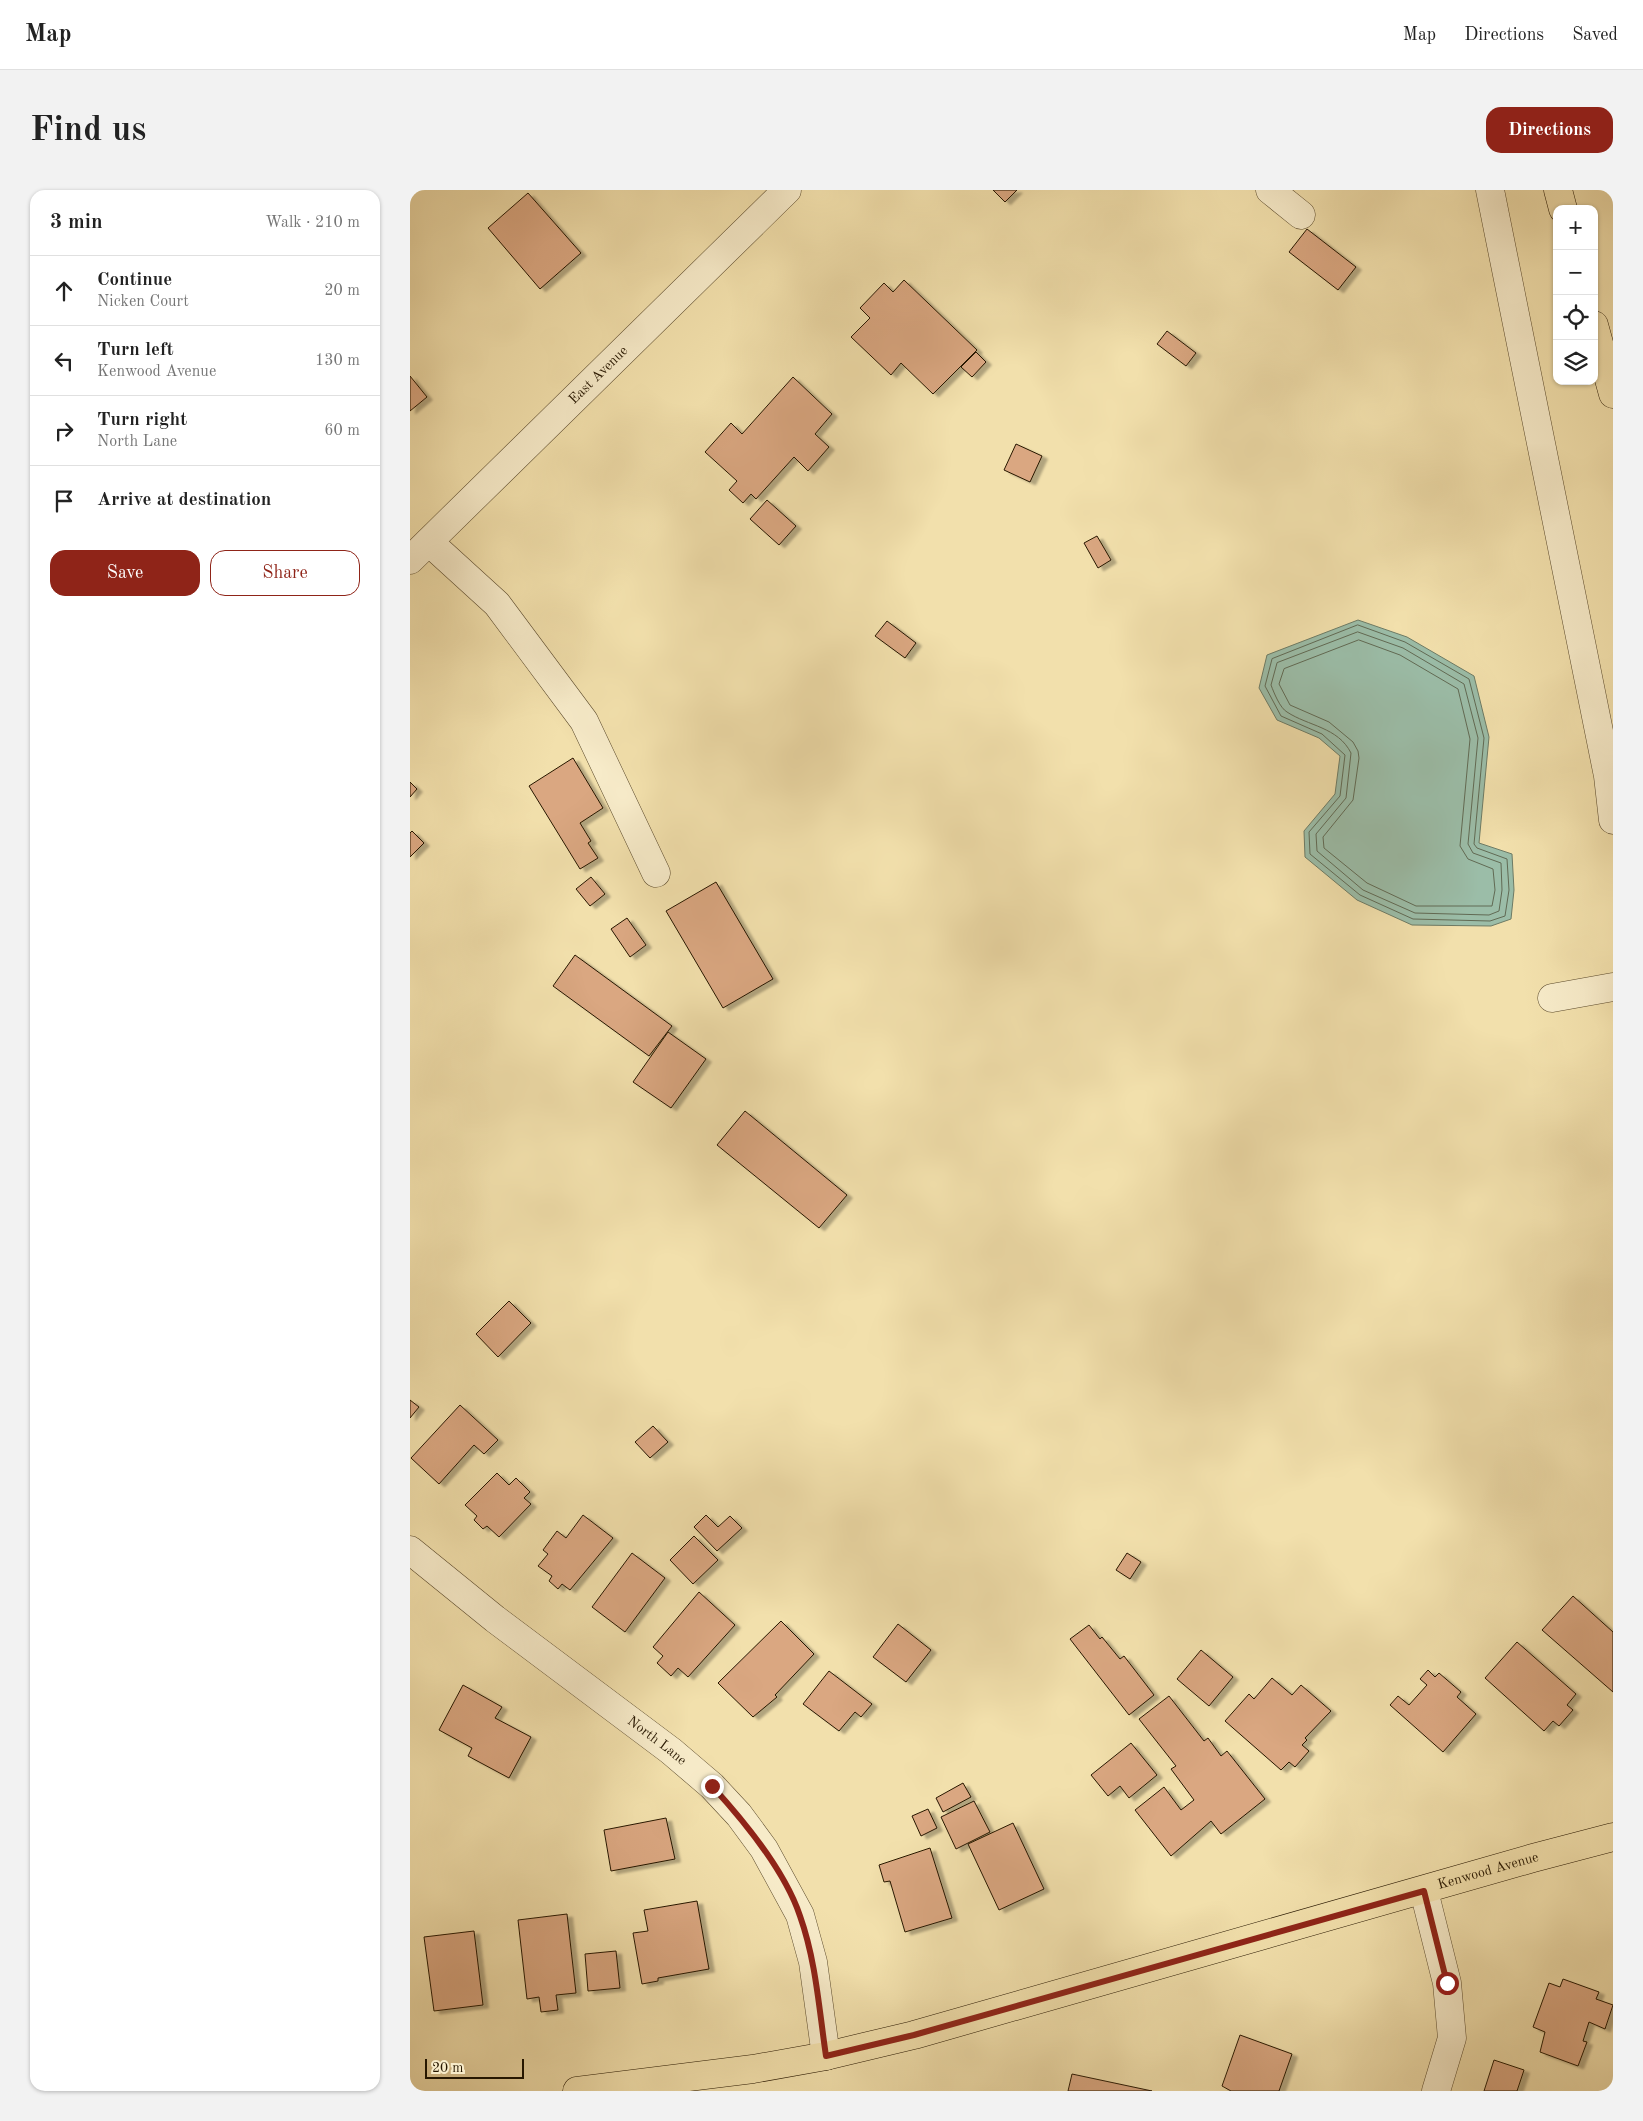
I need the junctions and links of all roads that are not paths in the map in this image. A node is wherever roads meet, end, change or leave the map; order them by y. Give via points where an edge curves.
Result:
1 (787, 190) edge
2 (1270, 190) edge
3 (1490, 190) edge
4 (1558, 190) edge
5 (1562, 205) edge
6 (1301, 215) dead end
7 (1598, 340) edge
8 (1613, 394) edge
9 (419, 551) edge
10 (1613, 820) edge
11 (656, 873) dead end
12 (1613, 987) edge
13 (1552, 998) dead end
14 (410, 1550) edge
15 (1613, 1838) edge
16 (1424, 1891) junction
17 (826, 2056) junction
18 (577, 2091) edge
19 (1436, 2091) edge

1 - 9 street, East Avenue
2 - 6 street
3 - 10 street via 1608,776
4 - 5 main road
7 - 8 main road
9 - 11 street via 497,604 584,721
12 - 13 street
14 - 17 street, North Lane via 495,1619 672,1751 739,1815 764,1849 800,1915 813,1962
15 - 16 main road, Kenwood Avenue
16 - 17 main road, Kenwood Avenue via 914,2035
16 - 19 street via 1447,1983 1452,2038
17 - 18 main road, Kenwood Avenue via 753,2069

